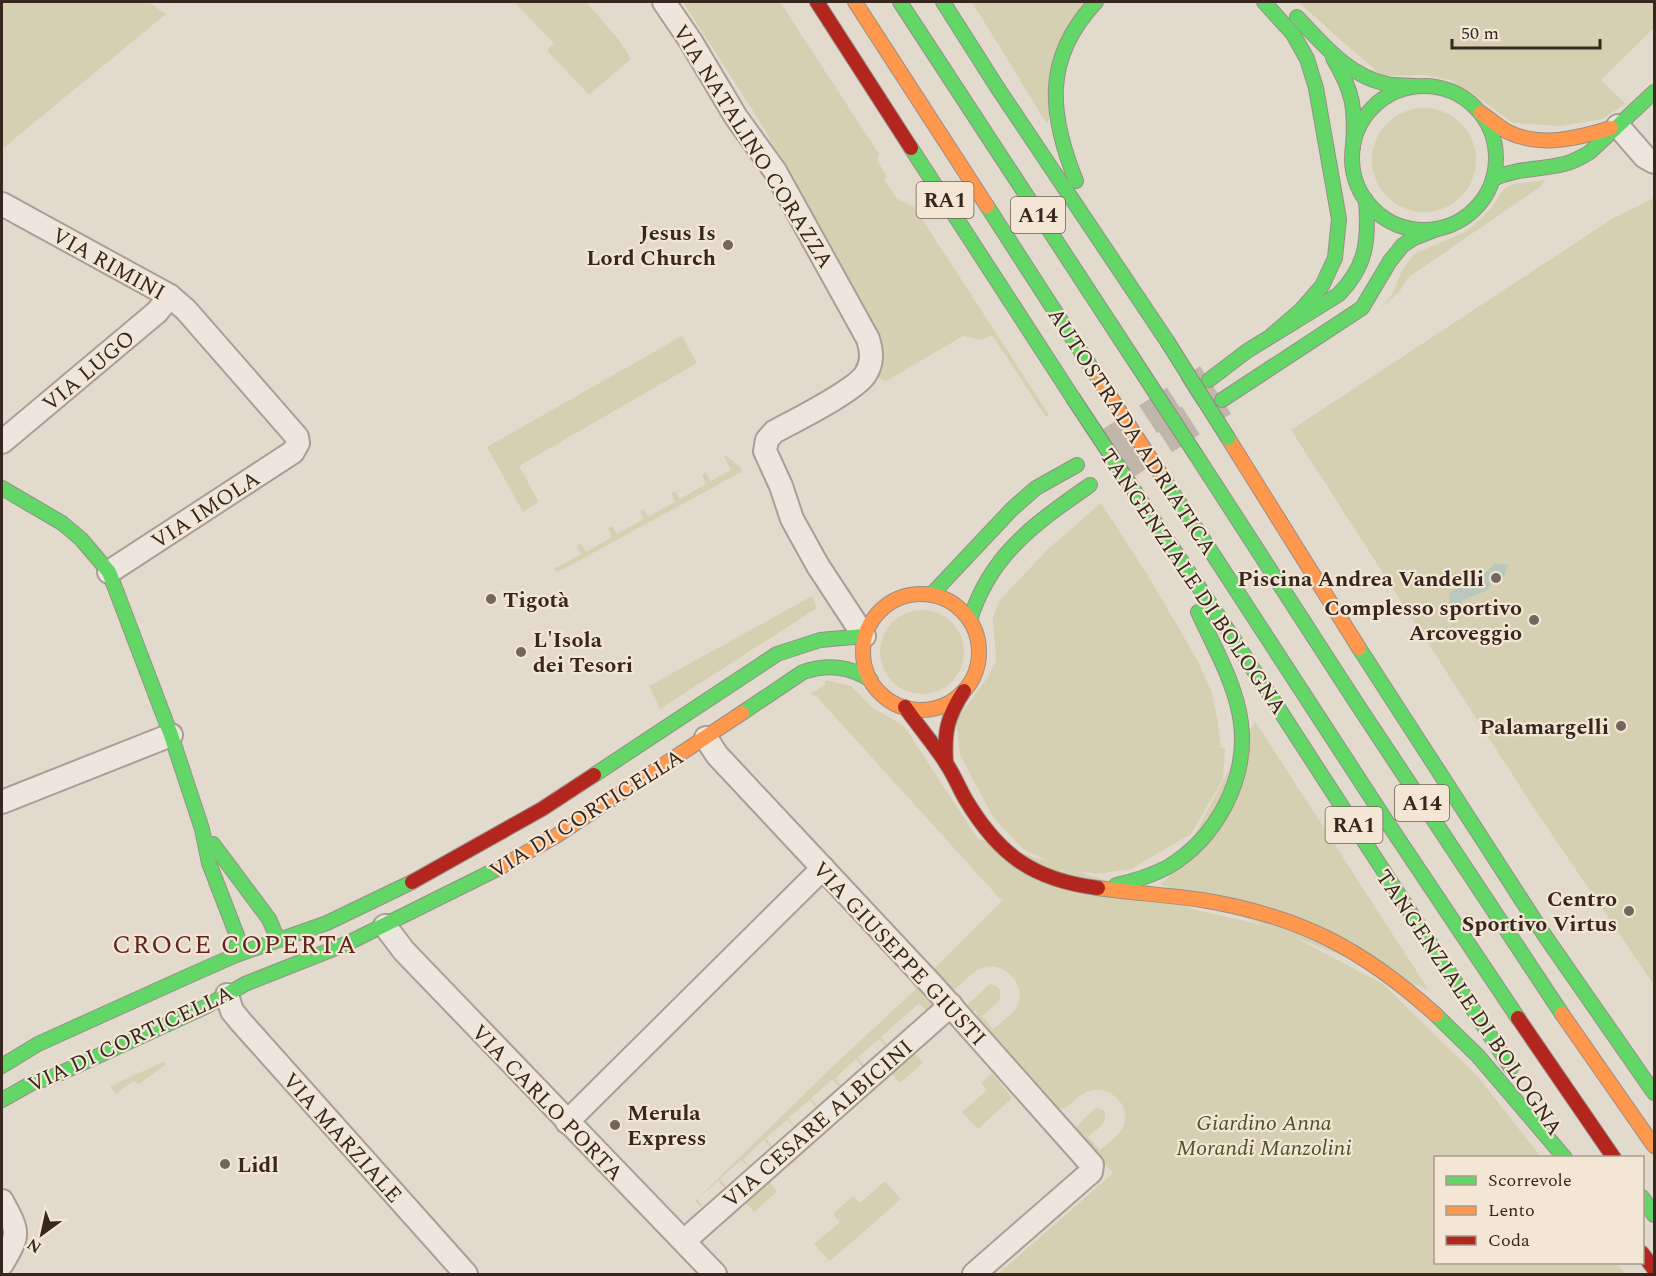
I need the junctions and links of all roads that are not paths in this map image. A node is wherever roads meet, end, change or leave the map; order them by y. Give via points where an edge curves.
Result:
1 (664, 2) edge
2 (817, 2) edge
3 (855, 2) edge
4 (900, 2) edge
5 (905, 2) edge
6 (943, 2) edge
7 (1096, 2) edge
8 (1264, 2) edge
9 (1281, 2) edge
10 (814, 23) dead end
11 (1326, 46) junction
12 (943, 69) junction
13 (1415, 86) junction
14 (1654, 92) edge
15 (1481, 113) junction
16 (1618, 126) junction
17 (1353, 147) junction
18 (1650, 160) edge
19 (1493, 179) junction
20 (1366, 200) junction
21 (2, 204) edge
22 (962, 226) junction
23 (1437, 228) junction
24 (170, 296) junction
25 (1138, 296) junction
26 (1272, 335) junction
27 (1209, 380) tunnel mouth
28 (1222, 400) tunnel mouth
29 (2, 442) edge
30 (298, 443) joint
31 (1077, 465) dead end
32 (1090, 485) dead end
33 (2, 488) edge
34 (1148, 511) junction
35 (109, 572) junction
36 (931, 595) junction
37 (970, 620) junction
38 (864, 636) junction
39 (871, 680) junction
40 (964, 691) junction
41 (905, 707) junction
42 (171, 735) junction
43 (706, 738) junction
44 (946, 763) junction
45 (2, 802) edge
46 (202, 829) junction
47 (822, 868) junction
48 (1099, 888) junction
49 (385, 926) junction
50 (278, 940) junction
51 (236, 955) junction
52 (260, 978) junction
53 (229, 982) junction
54 (951, 1005) junction
55 (2, 1066) edge
56 (1520, 1081) dead end
57 (1654, 1093) edge
58 (2, 1100) edge
59 (1534, 1100) dead end
60 (567, 1122) junction
61 (1654, 1146) edge
62 (1563, 1156) edge
63 (1574, 1156) edge
64 (1613, 1156) edge
65 (1644, 1200) edge
66 (2, 1202) edge
67 (1654, 1215) edge
68 (684, 1241) junction
69 (1644, 1254) edge
70 (2, 1264) edge
71 (1654, 1269) edge
72 (466, 1275) edge
73 (715, 1275) edge
74 (974, 1275) edge

1 - 38 street, VIA NATALINO CORAZZA via 775,171 863,328 871,350 868,369 857,384 774,432 765,446 792,519
2 - 22 main road, TANGENZIALE DI BOLOGNA / RA1
3 - 64 main road, AUTOSTRADA ADRIATICA / A14, bridge via 1328,733
4 - 12 main road, AUTOSTRADA ADRIATICA / A14
5 - 12 main road
6 - 25 main road
7 - 25 main road via 1072,32 1059,62 1055,90 1057,126 1072,172
8 - 26 main road via 1293,34 1307,58 1339,219 1339,240 1325,285
9 - 11 main road
10 - 22 main road
11 - 13 main road via 1369,78 1385,84
11 - 17 main road via 1354,98
12 - 61 main road, AUTOSTRADA ADRIATICA / A14, bridge via 1357,704
13 - 15 main road via 1452,91
13 - 17 main road via 1397,91 1374,106 1358,129
14 - 16 main road
15 - 16 main road via 1510,134 1526,139 1575,138
15 - 19 main road via 1495,145
16 - 18 street
16 - 19 main road via 1578,159 1517,170
17 - 20 main road via 1357,183
19 - 23 main road via 1478,206 1452,224
20 - 23 main road via 1397,224
20 - 26 main road via 1365,256 1348,287
21 - 24 street, VIA RIMINI
22 - 34 main road, TANGENZIALE DI BOLOGNA / RA1, bridge
23 - 28 main road via 1409,240 1384,270 1362,308
24 - 29 street, VIA LUGO via 158,312
24 - 30 street, VIA RIMINI via 293,432
25 - 57 main road, bridge via 1508,882
26 - 27 main road
30 - 35 street, VIA IMOLA via 293,452
31 - 36 main road via 1036,488 1012,509
32 - 37 main road via 1048,514 987,576
33 - 35 main road via 62,523
34 - 48 main road via 1232,694 1241,724 1240,766 1224,810 1194,847 1143,879
34 - 56 main road, TANGENZIALE DI BOLOGNA / RA1
35 - 42 main road
36 - 37 main road
36 - 38 main road via 918,594 892,602 881,610
37 - 40 main road via 979,651 975,673
38 - 39 main road via 863,658
38 - 50 main road, VIA DI CORTICELLA via 821,638 777,654 493,838 345,914
39 - 41 main road, VIA DI CORTICELLA via 885,697
39 - 43 main road, VIA DI CORTICELLA via 837,666 815,667
40 - 41 main road via 936,707
40 - 44 main road via 944,731
41 - 44 main road
42 - 45 street
42 - 46 main road
43 - 47 street, VIA GIUSEPPE GIUSTI
43 - 49 main road, VIA DI CORTICELLA via 556,836
44 - 48 main road via 978,819 1008,854 1041,876
46 - 50 main road via 268,919
46 - 51 main road via 209,863 238,938
47 - 54 street, VIA GIUSEPPE GIUSTI
47 - 60 street
48 - 62 main road via 1247,908 1300,924 1358,954 1433,1011 1483,1060
49 - 52 main road, VIA DI CORTICELLA
49 - 60 street, VIA CARLO PORTA via 404,951
50 - 51 main road, VIA DI CORTICELLA
50 - 52 main road, VIA DI CORTICELLA via 275,965
51 - 53 main road
51 - 55 main road, VIA DI CORTICELLA via 38,1044
52 - 53 main road, VIA DI CORTICELLA
53 - 58 main road, VIA DI CORTICELLA via 198,1010
53 - 72 street, VIA MARZIALE via 232,1011
54 - 68 street, VIA CESARE ALBICINI
54 - 74 street, VIA GIUSEPPE GIUSTI via 1093,1168
59 - 63 main road, TANGENZIALE DI BOLOGNA
60 - 68 street, VIA CARLO PORTA
65 - 67 main road
66 - 70 street via 16,1235
68 - 73 street, VIA CARLO PORTA
69 - 71 main road

